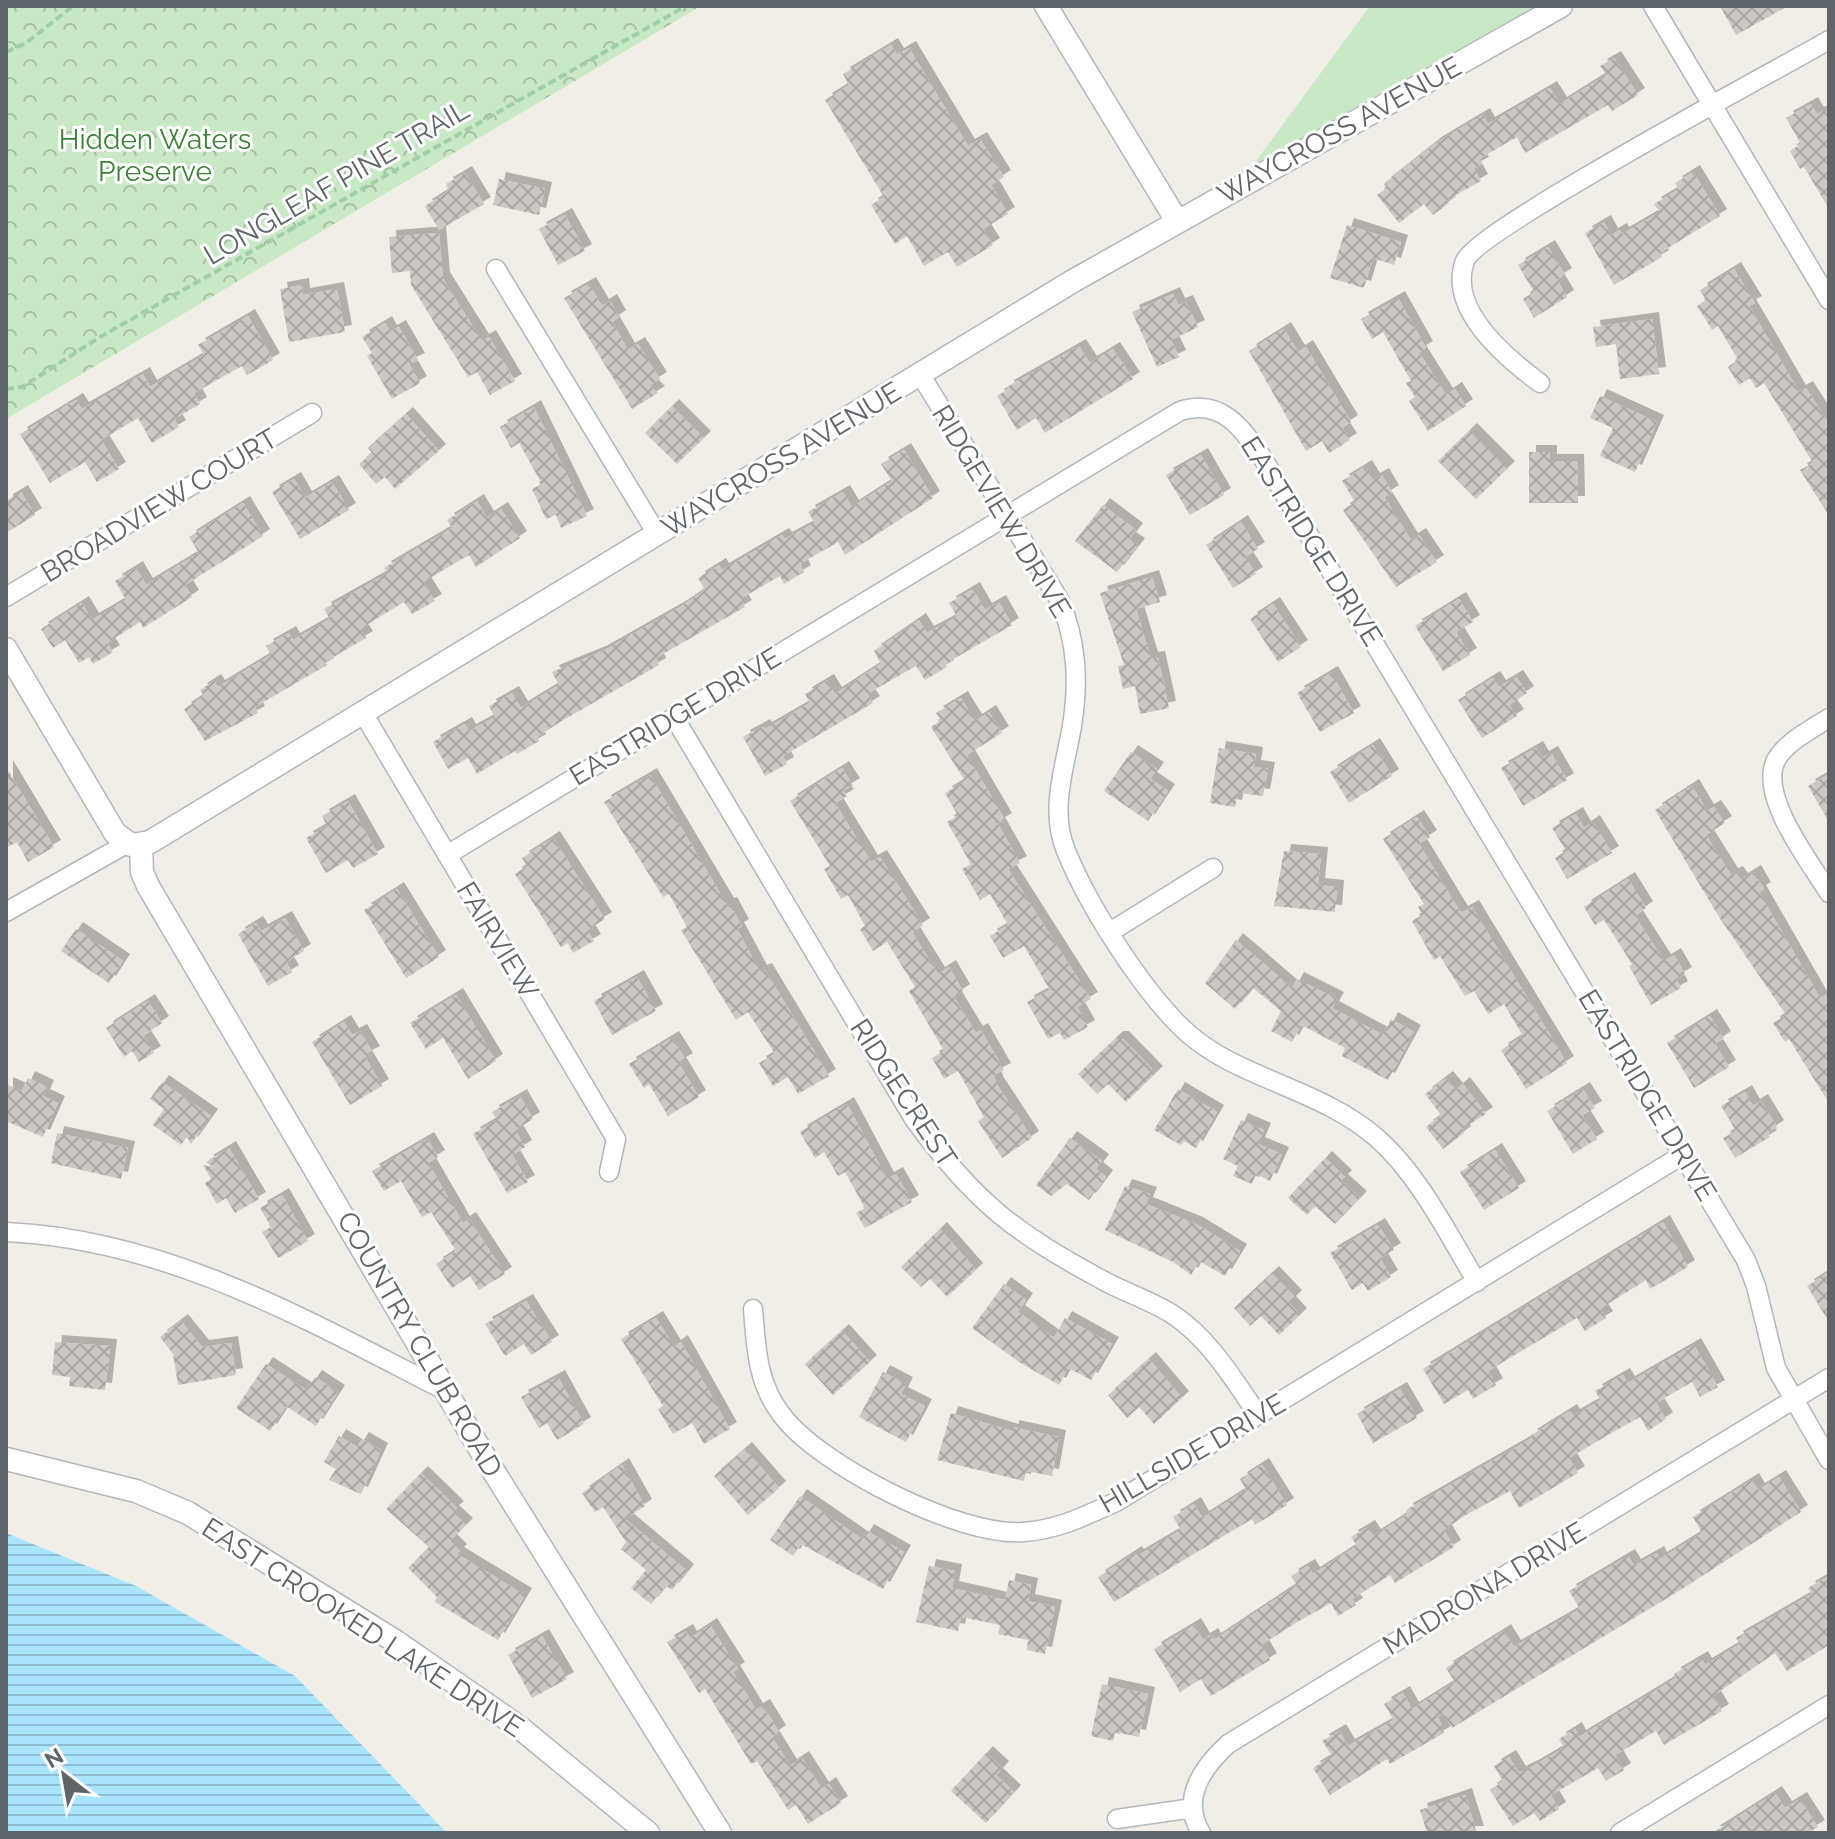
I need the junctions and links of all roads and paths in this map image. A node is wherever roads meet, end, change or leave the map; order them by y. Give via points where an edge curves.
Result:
1 (73, 6) edge
2 (686, 6) edge
3 (1046, 6) edge
4 (1561, 6) edge
5 (1653, 6) edge
6 (1829, 40) edge
7 (6, 52) edge
8 (1713, 107) junction
9 (1177, 221) junction
10 (496, 269) dead end
11 (1829, 300) edge
12 (920, 374) junction
13 (1540, 383) dead end
14 (6, 389) edge
15 (312, 413) dead end
16 (1007, 514) junction
17 (657, 534) junction
18 (6, 597) edge
19 (6, 649) edge
20 (363, 713) junction
21 (674, 717) junction
22 (1829, 718) edge
23 (134, 844) junction
24 (447, 855) junction
25 (1213, 868) dead end
26 (1829, 893) edge
27 (6, 912) edge
28 (1110, 932) junction
29 (1684, 1154) junction
30 (609, 1172) dead end
31 (8, 1228) edge
32 (1477, 1282) junction
33 (753, 1309) dead end
34 (1829, 1378) edge
35 (446, 1391) junction
36 (1792, 1400) junction
37 (1258, 1415) junction
38 (6, 1459) edge
39 (1829, 1460) edge
40 (1829, 1705) edge
41 (1193, 1808) junction
42 (1117, 1819) dead end
43 (648, 1833) edge
44 (720, 1833) edge
45 (1201, 1833) edge
46 (1620, 1833) edge

1 - 7 path
2 - 14 path, LONGLEAF PINE TRAIL via 87,345 22,387
3 - 9 street
4 - 9 street, WAYCROSS AVENUE
5 - 8 street
6 - 8 street
8 - 11 street
8 - 13 street via 1537,206 1471,250 1463,295 1490,341
9 - 12 street, WAYCROSS AVENUE
10 - 17 street
12 - 16 street, RIDGEVIEW DRIVE
12 - 17 street, WAYCROSS AVENUE
15 - 18 street, BROADVIEW COURT
16 - 21 street, EASTRIDGE DRIVE
16 - 28 street, RIDGEVIEW DRIVE via 1071,627 1075,700 1061,774 1060,833
16 - 29 street, EASTRIDGE DRIVE via 1180,411 1212,409 1237,422
17 - 20 street, WAYCROSS AVENUE
19 - 23 street via 115,833
20 - 23 street, WAYCROSS AVENUE
20 - 24 street, FAIRVIEW
21 - 24 street, EASTRIDGE DRIVE
21 - 37 street, RIDGECREST via 914,1119 951,1169 1035,1242 1172,1314 1223,1364
22 - 26 street via 1783,751 1771,784 1787,823
23 - 27 street, WAYCROSS AVENUE
23 - 35 street, COUNTRY CLUB ROAD via 148,886
24 - 30 street, FAIRVIEW via 616,1139
25 - 28 street
28 - 32 street, RIDGEVIEW DRIVE via 1162,1005 1207,1048 1322,1102 1377,1138 1398,1159
29 - 32 street, HILLSIDE DRIVE
29 - 36 street, EASTRIDGE DRIVE via 1746,1260 1776,1368
31 - 35 street via 203,1273 276,1304
32 - 37 street, HILLSIDE DRIVE
33 - 37 street, HILLSIDE DRIVE via 757,1361 767,1392 798,1434 842,1466 975,1528 1020,1533 1056,1529 1116,1502
34 - 36 street, MADRONA DRIVE
35 - 44 street, COUNTRY CLUB ROAD
36 - 39 street, EASTRIDGE DRIVE
36 - 41 street, MADRONA DRIVE via 1228,1744 1200,1773
38 - 43 street, EAST CROOKED LAKE DRIVE via 136,1491 188,1513 395,1641 519,1727
40 - 46 street
41 - 42 street
41 - 45 street

